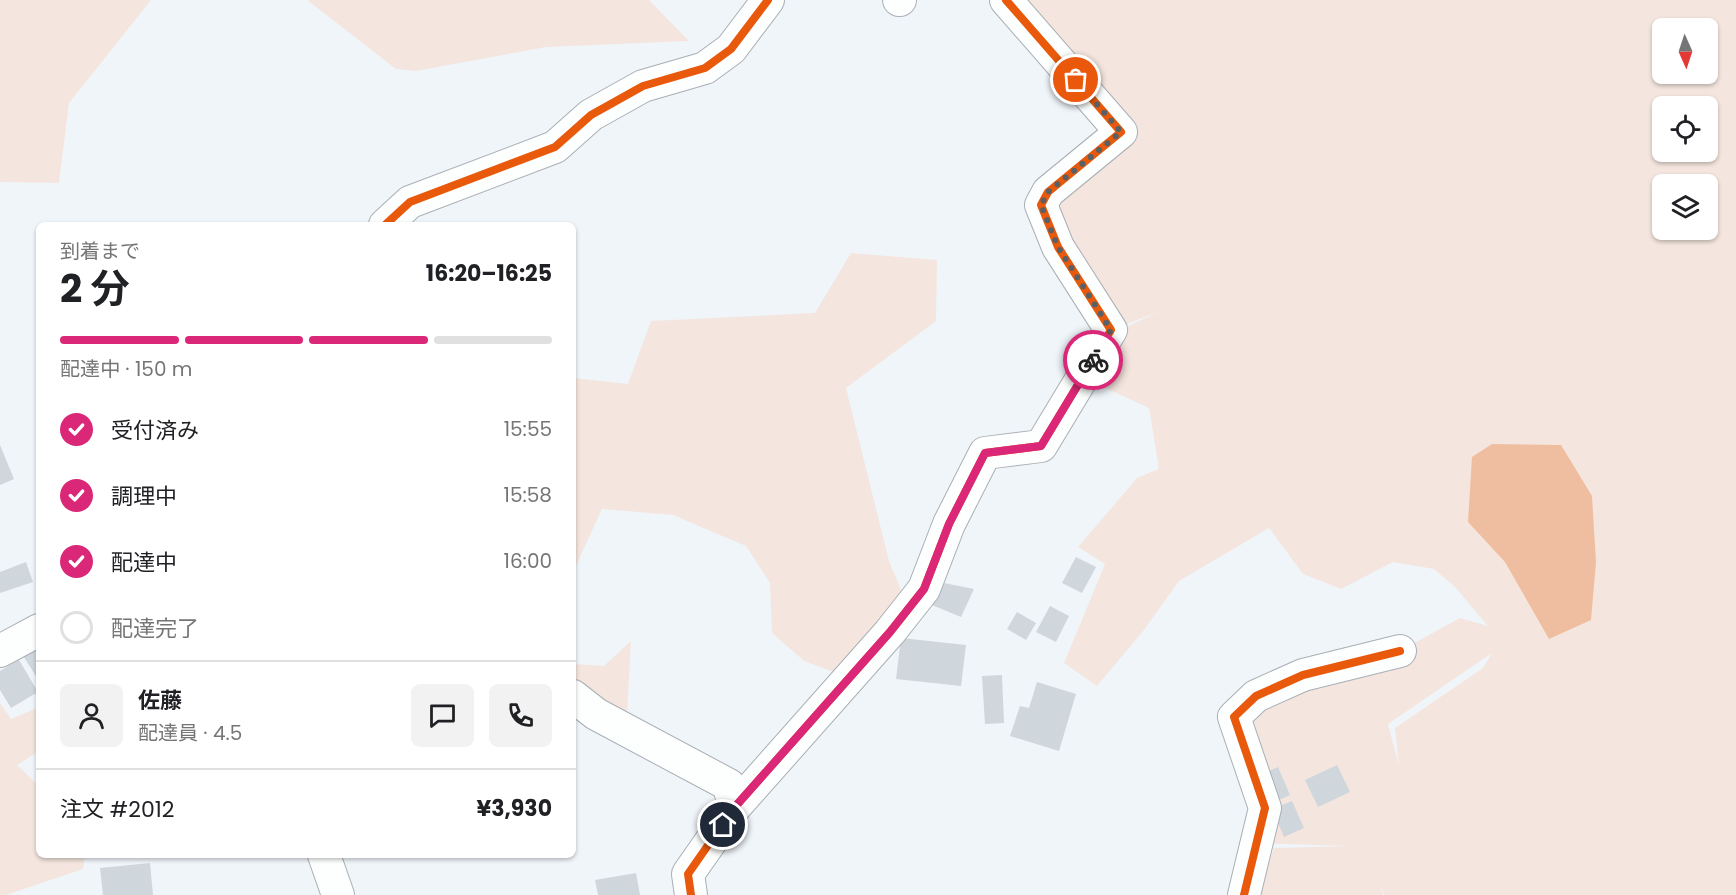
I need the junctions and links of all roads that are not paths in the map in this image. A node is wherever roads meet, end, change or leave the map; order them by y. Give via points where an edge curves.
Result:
1 (768, 0) edge
2 (1006, 0) edge
3 (388, 222) edge
4 (36, 632) edge
5 (0, 651) edge
6 (1400, 651) dead end
7 (576, 698) edge
8 (734, 808) junction
9 (325, 858) edge
10 (338, 895) edge
11 (691, 895) edge
12 (1244, 895) edge

1 - 3 street via 731,49 705,68 643,86 591,115 555,147 410,202
2 - 8 street via 1121,132 1048,192 1041,205 1058,247 1111,330 1041,446 985,453 949,524 924,589
4 - 5 street
6 - 12 street via 1303,675 1256,696 1234,717 1265,808
7 - 8 street via 596,714 729,785
8 - 11 street via 688,874
9 - 10 street

